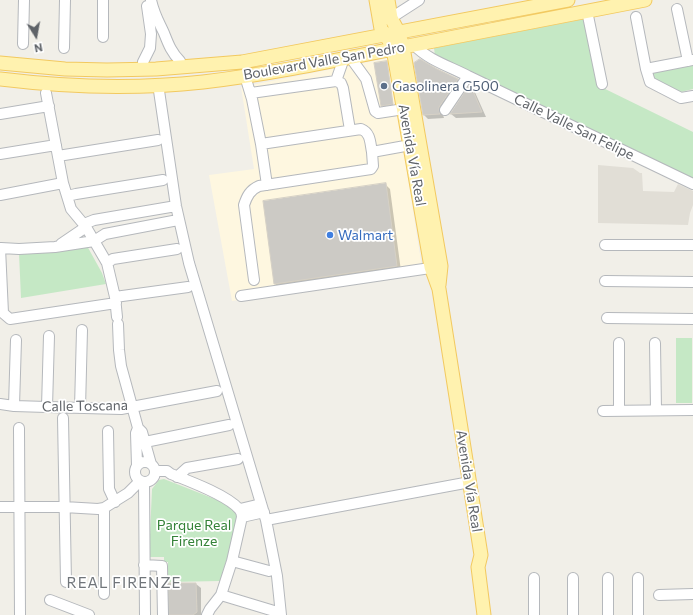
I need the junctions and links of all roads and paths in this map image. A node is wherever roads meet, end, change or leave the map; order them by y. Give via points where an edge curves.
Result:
1 (24, 0) edge
2 (65, 0) edge
3 (103, 0) edge
4 (146, 0) edge
5 (151, 0) edge
6 (376, 0) edge
7 (388, 0) edge
8 (419, 0) edge
9 (568, 0) edge
10 (605, 0) edge
11 (644, 0) edge
12 (678, 9) dead end
13 (519, 10) edge
14 (587, 11) junction
15 (636, 17) dead end
16 (395, 36) junction
17 (103, 37) dead end
18 (23, 44) dead end
19 (64, 48) dead end
20 (0, 54) edge
21 (347, 58) junction
22 (180, 60) junction
23 (690, 60) edge
24 (143, 62) junction
25 (0, 63) edge
26 (646, 69) junction
27 (0, 71) edge
28 (245, 76) junction
29 (468, 76) junction
30 (0, 79) edge
31 (336, 81) junction
32 (158, 84) junction
33 (602, 84) dead end
34 (46, 93) dead end
35 (251, 93) junction
36 (693, 96) edge
37 (49, 106) junction
38 (404, 109) junction
39 (445, 110) dead end
40 (0, 114) edge
41 (350, 130) junction
42 (158, 140) dead end
43 (261, 144) junction
44 (415, 144) junction
45 (56, 145) junction
46 (372, 152) junction
47 (0, 154) edge
48 (58, 156) junction
49 (163, 180) dead end
50 (63, 183) junction
51 (693, 184) edge
52 (267, 185) junction
53 (0, 195) edge
54 (67, 196) junction
55 (176, 206) junction
56 (147, 211) junction
57 (178, 220) junction
58 (85, 225) junction
59 (150, 225) junction
60 (94, 241) junction
61 (605, 244) dead end
62 (693, 245) edge
63 (55, 247) junction
64 (0, 248) edge
65 (177, 249) dead end
66 (107, 263) junction
67 (436, 267) junction
68 (254, 280) dead end
69 (605, 281) dead end
70 (693, 282) edge
71 (188, 287) dead end
72 (241, 296) dead end
73 (116, 300) junction
74 (607, 318) dead end
75 (693, 319) edge
76 (82, 330) dead end
77 (49, 336) dead end
78 (16, 340) dead end
79 (618, 343) dead end
80 (655, 343) dead end
81 (216, 391) dead end
82 (0, 404) edge
83 (14, 406) junction
84 (132, 406) junction
85 (47, 407) junction
86 (80, 408) junction
87 (619, 410) junction
88 (656, 410) junction
89 (693, 410) edge
90 (603, 411) dead end
91 (63, 418) dead end
92 (229, 425) dead end
93 (19, 428) dead end
94 (138, 428) junction
95 (108, 431) dead end
96 (146, 442) junction
97 (238, 459) dead end
98 (138, 465) junction
99 (154, 470) junction
100 (174, 476) junction
101 (142, 482) junction
102 (470, 482) junction
103 (115, 502) junction
104 (0, 507) edge
105 (20, 507) junction
106 (64, 507) junction
107 (104, 508) junction
108 (264, 512) junction
109 (241, 513) junction
110 (481, 555) junction
111 (232, 561) junction
112 (144, 565) junction
113 (268, 571) dead end
114 (534, 578) dead end
115 (573, 578) dead end
116 (608, 578) dead end
117 (638, 578) dead end
118 (66, 582) dead end
119 (104, 594) dead end
120 (659, 594) dead end
121 (693, 594) edge
122 (221, 595) junction
123 (144, 599) junction
124 (162, 599) junction
125 (50, 600) dead end
126 (208, 612) edge
127 (277, 613) edge
128 (20, 615) edge
129 (89, 615) edge
130 (145, 615) edge
131 (163, 615) edge
132 (200, 615) edge
133 (484, 615) edge
134 (493, 615) edge
135 (534, 615) edge
136 (573, 615) edge
137 (608, 615) edge
138 (638, 615) edge

1 - 18 street
2 - 19 street
3 - 17 street
4 - 24 street via 150,48
5 - 22 street via 153,13 171,52
6 - 16 main road, Avenida Vía Real
7 - 16 main road, Avenida Vía Real
8 - 16 street
9 - 13 main road, Boulevard Valle San Pedro
10 - 13 main road, Boulevard Valle San Pedro
11 - 14 main road, Boulevard Valle San Pedro
12 - 23 street
13 - 14 main road, Boulevard Valle San Pedro
13 - 16 main road, Boulevard Valle San Pedro
14 - 33 street
15 - 26 street
16 - 21 main road, Boulevard Valle San Pedro
16 - 22 main road, Boulevard Valle San Pedro via 241,56
16 - 25 main road, Boulevard Valle San Pedro via 242,62 200,66 107,70
16 - 27 main road, Boulevard Valle San Pedro via 243,69 201,74 107,78
16 - 29 street, Calle Valle San Felipe
16 - 38 main road, Avenida Vía Real
16 - 44 main road, Avenida Vía Real
20 - 24 main road, Boulevard Valle San Pedro via 65,61
21 - 28 main road, Boulevard Valle San Pedro
21 - 31 street
21 - 38 street via 366,80 375,111 378,113
22 - 24 main road, Boulevard Valle San Pedro
23 - 26 street
26 - 36 street via 650,82 681,98
28 - 32 main road, Boulevard Valle San Pedro via 202,82
28 - 35 street
29 - 39 street
29 - 51 street, Calle Valle San Felipe
30 - 32 main road, Boulevard Valle San Pedro via 66,84
31 - 35 street
31 - 41 street via 341,83 343,88
32 - 55 street
34 - 37 street
35 - 43 street
37 - 40 street
37 - 45 street
38 - 44 main road, Avenida Vía Real
41 - 43 street
41 - 46 street via 367,131
42 - 48 street
43 - 52 street
44 - 46 street
44 - 67 main road, Avenida Vía Real
45 - 47 street
45 - 48 street
46 - 52 street via 371,170
48 - 50 street
49 - 54 street
50 - 53 street
50 - 54 street
52 - 68 street via 252,189 244,205
54 - 58 street via 71,209
55 - 56 street
55 - 57 street
56 - 58 street via 94,220
56 - 59 street
57 - 59 street
57 - 108 street
58 - 60 street
58 - 63 street via 71,238
59 - 60 street via 105,234
60 - 63 street
60 - 66 street
61 - 62 street
63 - 64 street
64 - 73 street via 2,313 10,319
65 - 66 street via 114,259
66 - 73 street
67 - 72 street
67 - 102 main road, Avenida Vía Real
69 - 70 street
71 - 73 street
73 - 84 street via 121,366
74 - 75 street
76 - 86 street
77 - 85 street
78 - 83 street
79 - 87 street
80 - 88 street
81 - 84 street, Calle Toscana
82 - 83 street, Calle Toscana
83 - 85 street, Calle Toscana
84 - 86 street, Calle Toscana via 121,409
84 - 94 street
85 - 86 street, Calle Toscana
87 - 88 street
87 - 90 street
88 - 89 street
91 - 106 street
92 - 96 street
93 - 105 street
94 - 96 street
94 - 98 street
95 - 103 street via 109,489
96 - 99 street
97 - 100 street via 187,468
98 - 99 street via 147,462
98 - 101 street via 135,474
99 - 100 street via 167,471
99 - 101 street via 149,482
100 - 109 street via 232,502
101 - 103 street
101 - 112 street
102 - 108 street
102 - 110 main road, Avenida Vía Real
103 - 107 street
104 - 105 street
105 - 106 street
105 - 128 street
106 - 107 street
106 - 118 street
107 - 119 street
108 - 109 street
108 - 127 street via 277,576
109 - 111 street
110 - 133 main road via 478,567
110 - 134 main road via 487,564
111 - 113 street
111 - 122 street
112 - 123 street
112 - 124 street via 162,566
114 - 135 street
115 - 136 street
116 - 137 street
117 - 138 street
120 - 121 street
122 - 126 street
122 - 127 street
123 - 124 street
123 - 130 street
124 - 131 street
125 - 129 street
126 - 132 street

